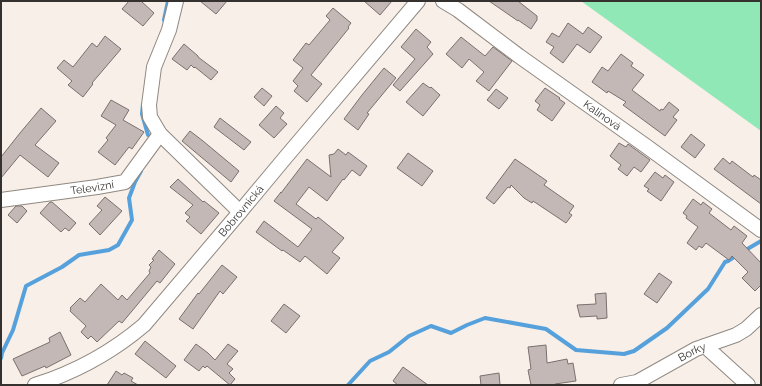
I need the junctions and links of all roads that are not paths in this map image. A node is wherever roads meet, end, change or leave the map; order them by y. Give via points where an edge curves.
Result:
1 (176, 1) edge
2 (418, 1) edge
3 (443, 1) edge
4 (160, 134) junction
5 (1, 200) edge
6 (240, 212) junction
7 (761, 230) edge
8 (761, 316) edge
9 (705, 346) junction
10 (42, 384) edge
11 (621, 385) edge
12 (748, 385) edge

1 - 4 street via 169,30 154,67 149,105 150,117
2 - 6 street, Bobrovnická
3 - 7 street, Kalinová
4 - 5 street, Televizní via 125,182
4 - 6 street
6 - 10 street, Bobrovnická via 144,325 101,357
8 - 9 street, Borky via 736,335
9 - 11 street, Borky via 637,382
9 - 12 street

